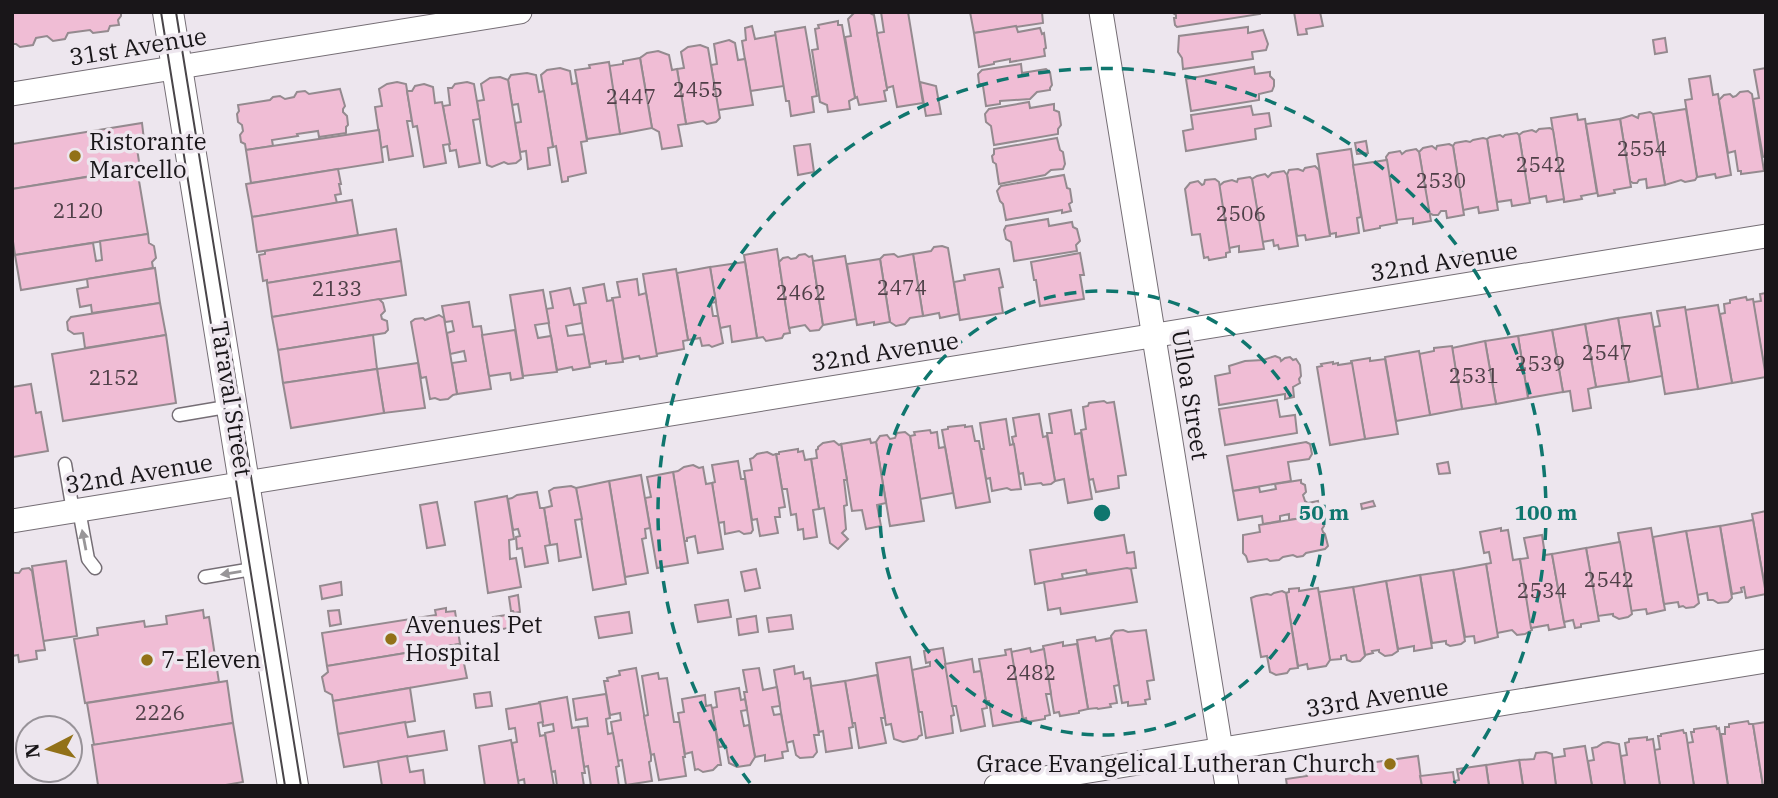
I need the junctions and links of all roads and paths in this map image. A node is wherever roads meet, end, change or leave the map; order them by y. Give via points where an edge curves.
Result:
1 (169, 12) edge
2 (520, 12) edge
3 (1101, 12) edge
4 (177, 68) junction
5 (12, 94) edge
6 (1766, 236) edge
7 (1153, 335) junction
8 (232, 406) junction
9 (179, 415) dead end
10 (65, 464) dead end
11 (244, 484) junction
12 (76, 510) junction
13 (12, 521) edge
14 (95, 568) dead end
15 (258, 568) junction
16 (205, 577) dead end
17 (1766, 661) edge
18 (1221, 750) junction
19 (293, 786) edge
20 (996, 786) edge
21 (1227, 786) edge

1 - 4 street, Taraval Street
2 - 4 street, 31st Avenue
3 - 7 street, Ulloa Street
4 - 5 street, 31st Avenue
4 - 8 street, Taraval Street
6 - 7 street, 32nd Avenue
7 - 11 street, 32nd Avenue
7 - 18 street, Ulloa Street
8 - 9 lane
8 - 11 street, Taraval Street
10 - 12 lane
11 - 12 street, 32nd Avenue
11 - 15 street, Taraval Street
12 - 13 street, 32nd Avenue
14 -> 12 lane via 88,559
15 -> 16 lane
15 - 19 street, Taraval Street
17 - 18 street, 33rd Avenue
18 - 20 street, 33rd Avenue
18 - 21 street, Ulloa Street

